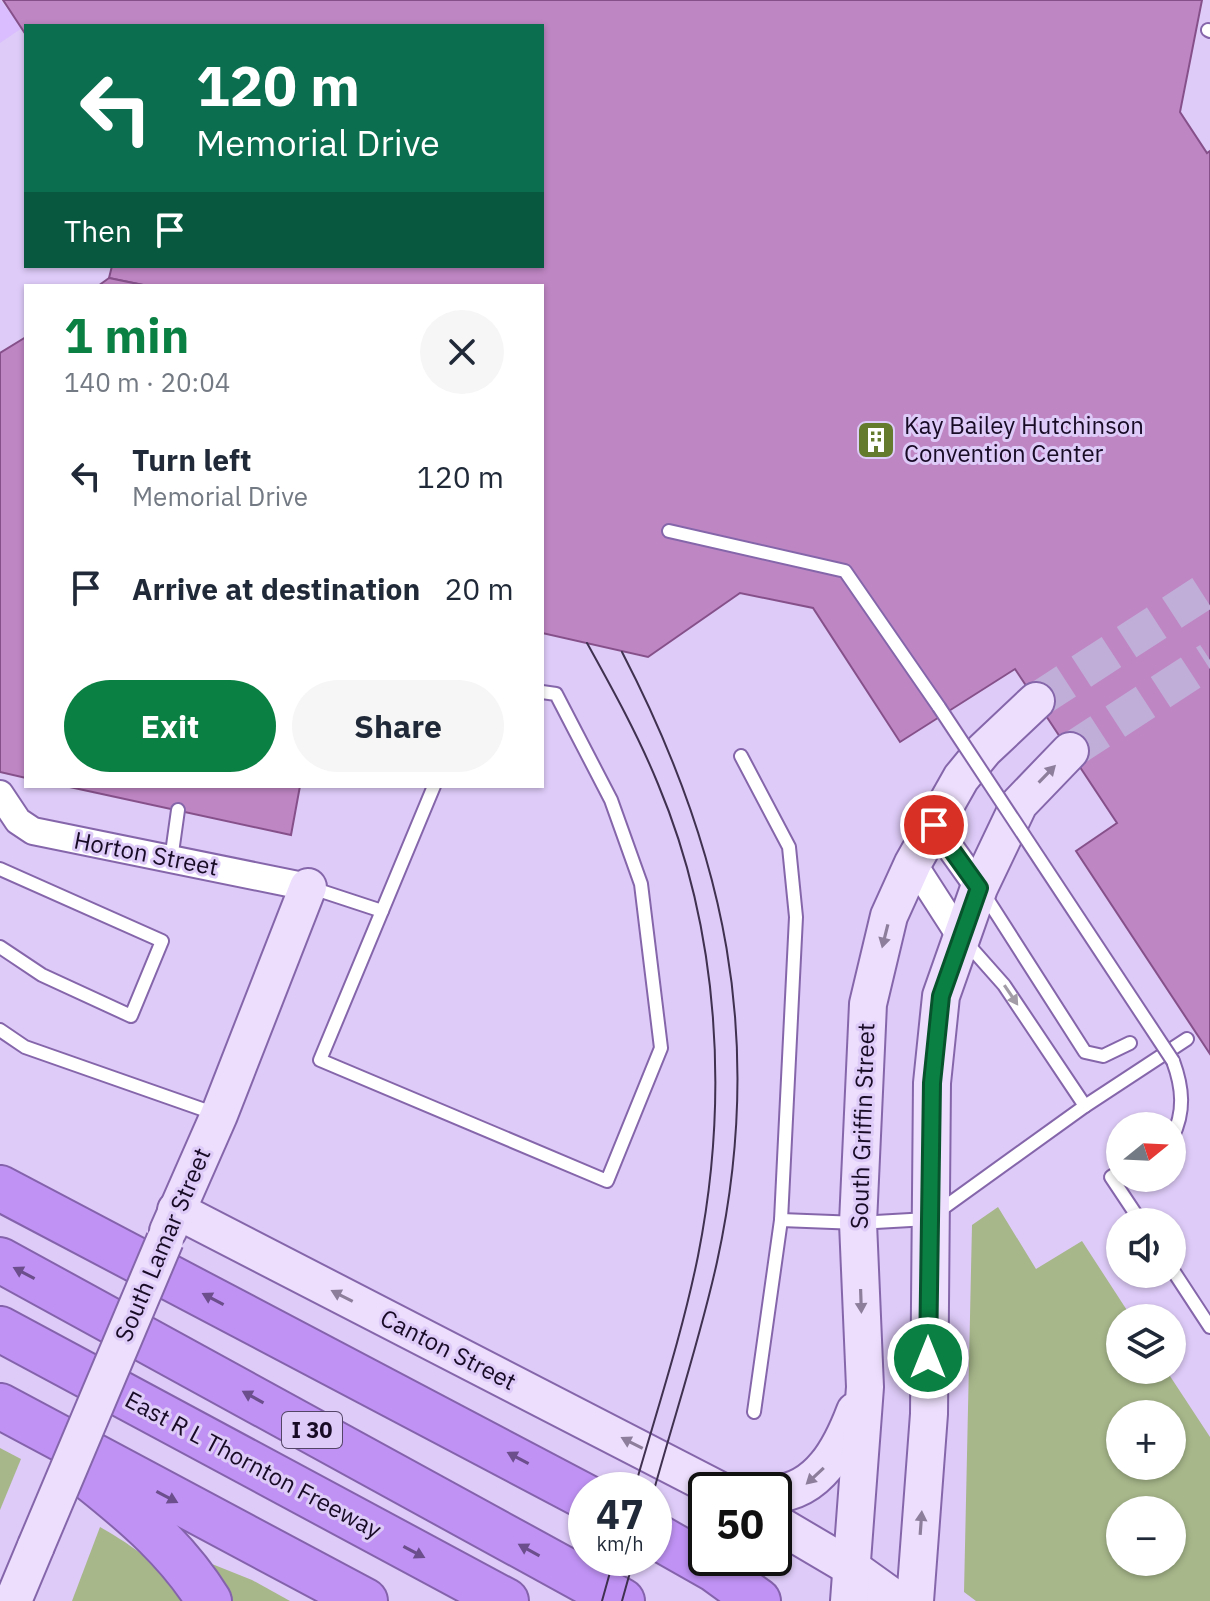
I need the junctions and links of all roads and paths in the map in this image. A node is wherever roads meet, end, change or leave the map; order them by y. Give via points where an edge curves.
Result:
1 (669, 531) dead end
2 (544, 692) edge
3 (1036, 701) tunnel mouth
4 (1070, 751) tunnel mouth
5 (741, 756) dead end
6 (433, 788) edge
7 (0, 794) edge
8 (178, 810) dead end
9 (934, 825) junction
10 (171, 860) junction
11 (913, 863) junction
12 (0, 869) edge
13 (308, 887) junction
14 (979, 888) junction
15 (382, 911) junction
16 (960, 936) junction
17 (0, 947) edge
18 (0, 1030) edge
19 (1187, 1039) dead end
20 (1130, 1043) dead end
21 (1085, 1106) junction
22 (1181, 1112) edge
23 (219, 1115) junction
24 (0, 1188) edge
25 (928, 1219) junction
26 (781, 1220) junction
27 (858, 1223) junction
28 (170, 1225) junction
29 (0, 1260) edge
30 (1184, 1288) edge
31 (1210, 1327) edge
32 (0, 1329) edge
33 (865, 1387) junction
34 (0, 1407) edge
35 (754, 1412) dead end
36 (688, 1474) edge
37 (568, 1488) edge
38 (792, 1490) edge
39 (792, 1536) edge
40 (672, 1545) edge
41 (851, 1584) edge
42 (13, 1601) edge
43 (209, 1601) edge
44 (365, 1601) edge
45 (506, 1601) edge
46 (622, 1601) edge
47 (758, 1601) edge
48 (871, 1601) edge
49 (898, 1601) edge
50 (915, 1601) edge

1 - 22 lane, bridge via 845,571 1173,1061 1182,1086
2 - 15 lane via 556,694 611,800 641,884 651,954 661,1048 607,1181 320,1060
3 - 9 main road, South Griffin Street via 984,750
14 -> 4 main road via 1019,804
5 - 26 lane via 789,847 796,917
6 - 15 lane
7 - 10 street, Horton Street via 18,821 33,831
8 - 10 lane
9 - 11 main road, South Griffin Street
9 - 14 street
10 - 13 street, Horton Street
11 - 16 street
11 -> 27 main road, South Griffin Street via 889,916 868,1004
12 - 17 lane via 162,941 131,1016 42,975
13 - 15 lane
13 - 23 main road, South Lamar Street
14 - 16 main road
14 - 20 lane via 1085,1052 1103,1056
16 -> 21 lane via 1004,985
16 - 25 main road via 941,996
18 - 23 lane via 25,1047
19 - 21 lane
21 - 25 lane
23 - 28 main road, South Lamar Street
37 -> 24 highway
25 - 27 lane
50 -> 25 main road via 929,1414
26 - 27 lane
26 - 35 lane
27 -> 33 main road, South Griffin Street
36 -> 28 main road, Canton Street
28 - 42 main road, South Lamar Street, bridge
46 -> 29 highway, I 30
30 - 31 lane
32 -> 45 highway, East R L Thornton Freeway / I 30
33 -> 38 main road via 831,1462 803,1487
33 - 41 main road, South Griffin Street
34 - 43 highway via 147,1524 190,1571
34 -> 44 highway
39 - 41 main road
40 - 47 highway
41 - 48 main road
41 - 49 main road

